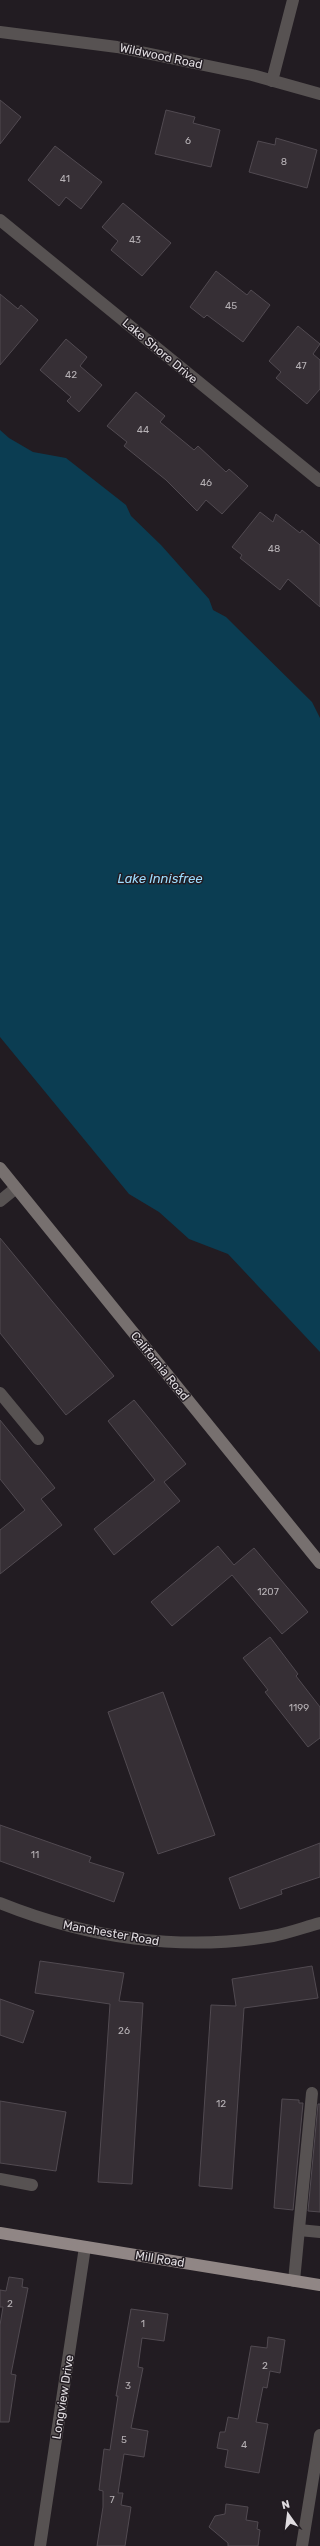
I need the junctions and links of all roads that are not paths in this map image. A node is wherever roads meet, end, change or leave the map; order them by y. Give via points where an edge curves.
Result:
1 (293, 0) edge
2 (0, 32) edge
3 (272, 81) junction
4 (320, 94) edge
5 (0, 220) edge
6 (320, 481) edge
7 (0, 1168) edge
8 (16, 1188) junction
9 (0, 1201) edge
10 (0, 1393) edge
11 (38, 1439) dead end
12 (320, 1563) edge
13 (0, 1903) edge
14 (320, 1923) edge
15 (312, 2092) dead end
16 (0, 2179) edge
17 (32, 2185) dead end
18 (299, 2230) junction
19 (320, 2232) edge
20 (0, 2233) edge
21 (85, 2247) junction
22 (294, 2281) junction
23 (320, 2286) edge
24 (320, 2435) edge
25 (40, 2546) edge
26 (302, 2546) edge

1 - 3 street
2 - 3 street, Wildwood Road via 117,47
3 - 4 street, Wildwood Road
5 - 6 street, Lake Shore Drive
7 - 8 main road, California Road
8 - 9 street
8 - 12 main road, California Road
10 - 11 street
13 - 14 street, Manchester Road via 53,1923 150,1942 208,1943 274,1936
15 - 18 street
16 - 17 street
18 - 19 street
18 - 22 street
20 - 21 main road, Mill Road
21 - 22 main road, Mill Road
21 - 25 street, Longview Drive
22 - 23 main road, Mill Road
24 - 26 street

